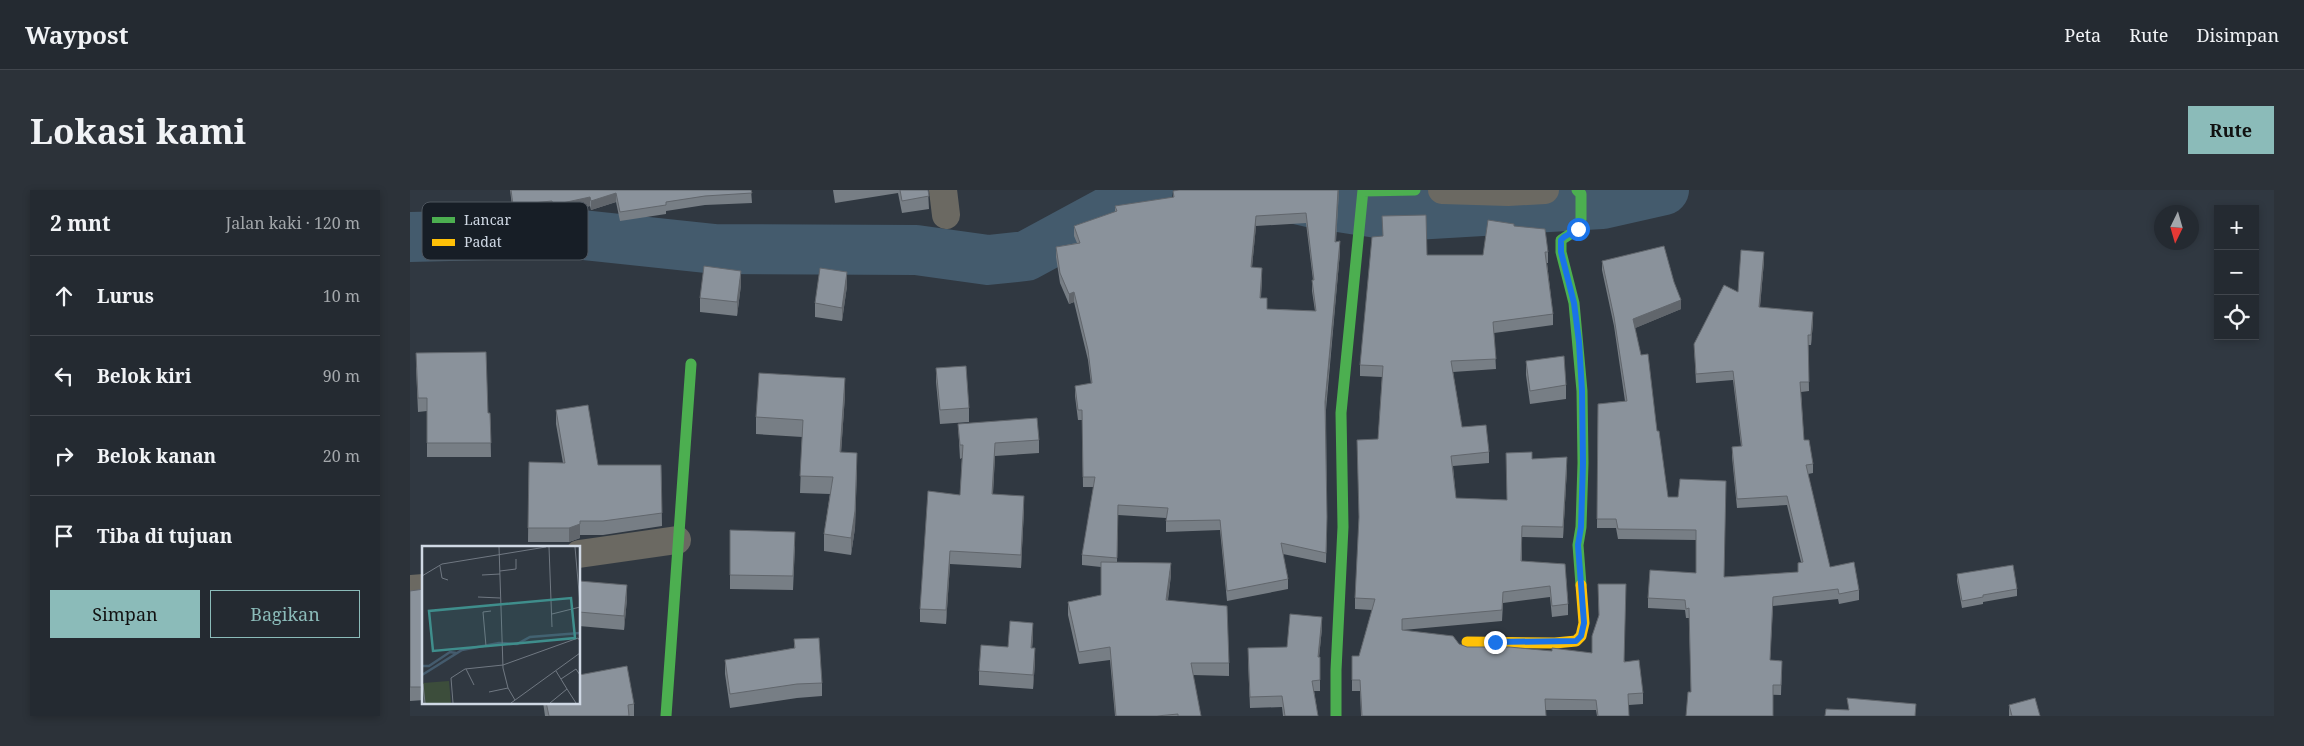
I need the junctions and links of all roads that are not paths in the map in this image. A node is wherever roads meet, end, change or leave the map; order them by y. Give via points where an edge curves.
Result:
1 (1415, 190) edge
2 (1442, 190) edge
3 (1545, 190) edge
4 (1579, 192) edge
5 (1363, 194) edge
6 (692, 364) dead end
7 (677, 540) junction
8 (580, 554) edge
9 (1466, 642) dead end
10 (666, 716) edge
11 (1336, 716) edge

1 - 5 street
2 - 3 street
4 - 9 street via 1581,219 1578,229 1561,240 1561,252 1574,303 1579,342 1583,463 1578,545 1584,623 1581,636 1576,641 1555,643
5 - 11 street via 1341,413 1344,527
6 - 7 street
7 - 8 street
7 - 10 street

